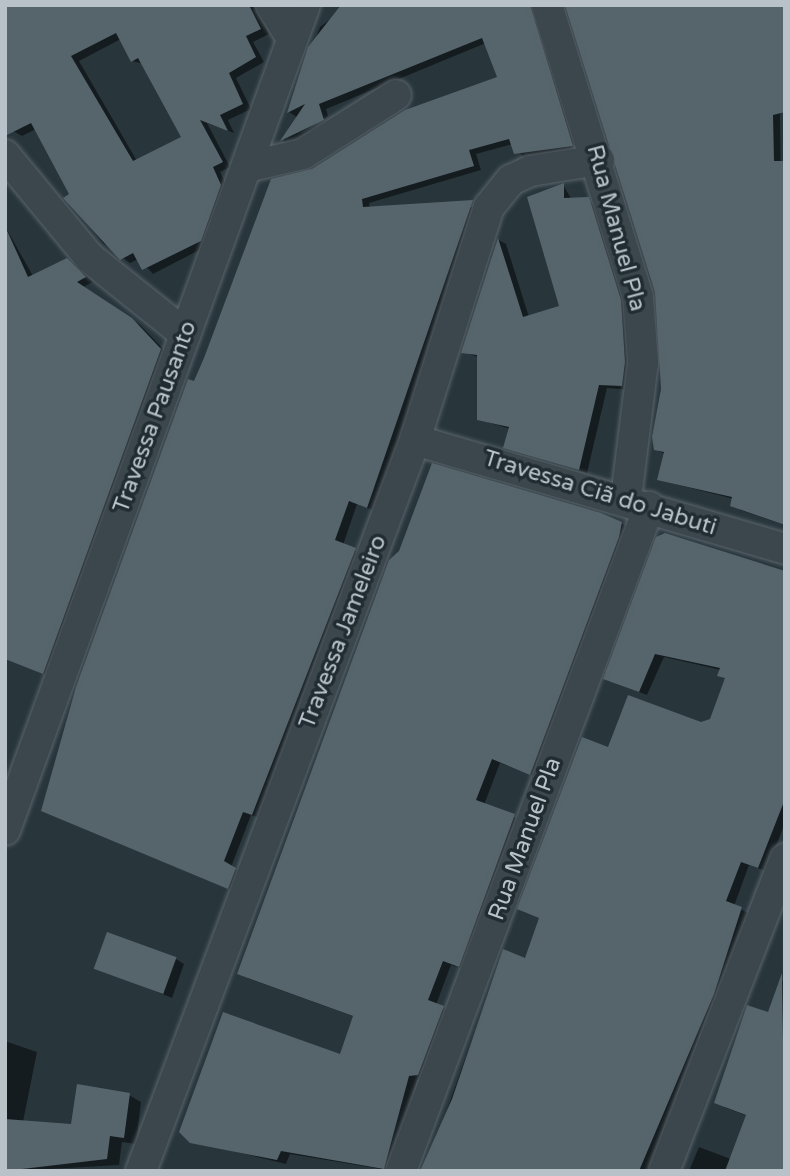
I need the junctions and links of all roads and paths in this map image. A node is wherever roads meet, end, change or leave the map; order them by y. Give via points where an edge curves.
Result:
1 (271, 5) edge
2 (305, 5) edge
3 (547, 5) edge
4 (292, 39) junction
5 (396, 95) dead end
6 (5, 155) edge
7 (599, 160) junction
8 (247, 167) junction
9 (185, 334) junction
10 (415, 440) junction
11 (637, 503) junction
12 (785, 549) edge
13 (5, 830) edge
14 (785, 859) edge
15 (141, 1171) edge
16 (401, 1171) edge
17 (664, 1171) edge

1 - 4 street
2 - 4 street, Travessa Pausanto
3 - 7 street, Rua Manuel Pla
4 - 8 street, Travessa Pausanto
5 - 8 street via 303,154
6 - 9 street via 90,258
7 - 10 street, Travessa Jameleiro via 530,171 511,180 489,206
7 - 11 street, Rua Manuel Pla via 642,328
8 - 9 street, Travessa Pausanto
9 - 13 street, Travessa Pausanto
10 - 11 street, Travessa Ciã do Jabuti
10 - 15 street, Travessa Jameleiro
11 - 12 street, Travessa Ciã do Jabuti
11 - 16 street, Rua Manuel Pla
14 - 17 street

